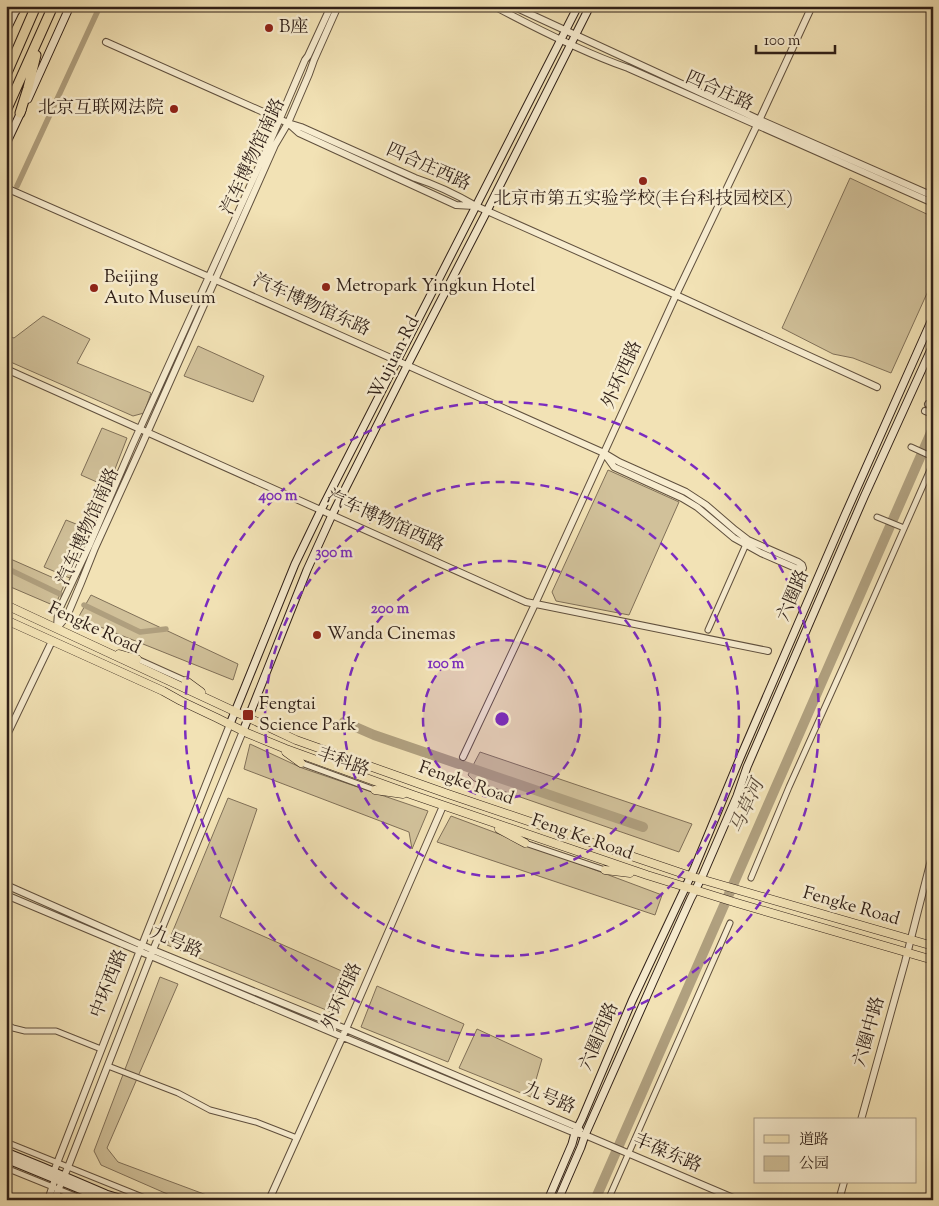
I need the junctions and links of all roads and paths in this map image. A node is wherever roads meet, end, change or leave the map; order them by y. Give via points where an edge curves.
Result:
1 (6, 6) edge
2 (36, 6) edge
3 (53, 6) edge
4 (70, 6) edge
5 (330, 6) edge
6 (338, 6) edge
7 (494, 6) edge
8 (508, 6) edge
9 (578, 6) edge
10 (590, 6) edge
11 (812, 6) edge
12 (17, 8) edge
13 (6, 31) edge
14 (566, 31) junction
15 (40, 35) junction
16 (575, 35) junction
17 (561, 39) junction
18 (106, 42) dead end
19 (571, 44) junction
20 (6, 74) edge
21 (6, 110) edge
22 (20, 112) junction
23 (279, 120) junction
24 (288, 123) junction
25 (758, 123) junction
26 (6, 144) edge
27 (6, 188) edge
28 (933, 196) edge
29 (933, 203) edge
30 (476, 206) junction
31 (487, 212) junction
32 (208, 277) junction
33 (216, 280) junction
34 (676, 295) junction
35 (933, 317) edge
36 (933, 345) edge
37 (397, 361) junction
38 (407, 366) junction
39 (6, 369) edge
40 (877, 387) dead end
41 (925, 411) dead end
42 (933, 414) edge
43 (140, 429) junction
44 (147, 432) junction
45 (911, 447) dead end
46 (604, 454) junction
47 (933, 457) edge
48 (933, 463) edge
49 (321, 510) junction
50 (332, 515) junction
51 (877, 517) dead end
52 (904, 528) junction
53 (747, 542) junction
54 (6, 604) edge
55 (535, 604) junction
56 (6, 620) edge
57 (57, 628) junction
58 (708, 630) dead end
59 (52, 641) junction
60 (768, 651) dead end
61 (108, 652) junction
62 (137, 659) joint
63 (186, 681) joint
64 (209, 700) junction
65 (236, 712) junction
66 (248, 718) junction
67 (230, 724) junction
68 (242, 731) junction
69 (6, 737) edge
70 (276, 745) junction
71 (463, 757) dead end
72 (301, 763) joint
73 (375, 790) joint
74 (413, 795) junction
75 (443, 806) junction
76 (487, 821) junction
77 (526, 843) joint
78 (933, 852) edge
79 (605, 870) joint
80 (647, 876) junction
81 (690, 876) junction
82 (751, 878) dead end
83 (701, 879) junction
84 (6, 885) edge
85 (685, 887) junction
86 (695, 890) junction
87 (6, 895) edge
88 (730, 923) dead end
89 (911, 940) junction
90 (933, 946) edge
91 (140, 948) junction
92 (151, 953) junction
93 (907, 953) junction
94 (933, 960) edge
95 (6, 1024) edge
96 (346, 1030) junction
97 (342, 1037) junction
98 (101, 1049) junction
99 (108, 1066) junction
100 (862, 1118) edge
101 (576, 1130) junction
102 (584, 1135) junction
103 (297, 1138) junction
104 (6, 1142) edge
105 (6, 1152) edge
106 (627, 1153) junction
107 (6, 1159) edge
108 (57, 1163) junction
109 (68, 1167) junction
110 (6, 1168) edge
111 (59, 1177) junction
112 (843, 1184) edge
113 (55, 1188) junction
114 (48, 1200) edge
115 (54, 1200) edge
116 (85, 1200) edge
117 (106, 1200) edge
118 (126, 1200) edge
119 (150, 1200) edge
120 (269, 1200) edge
121 (548, 1200) edge
122 (558, 1200) edge
123 (608, 1200) edge
124 (738, 1200) edge
125 (839, 1200) edge

1 - 12 main road
2 - 20 highway
3 - 15 highway
4 - 22 main road
5 - 23 street, 汽车博物馆南路
6 - 24 street, 汽车博物馆南路
7 - 17 street, 四合庄路
8 - 14 street, 四合庄路
9 - 14 main road, Wujuan Rd
10 - 16 main road, Wujuan Rd
11 - 25 street, 外环西路
12 - 13 main road
14 - 16 street, 四合庄路
14 - 17 main road, Wujuan Rd
15 - 21 highway
15 - 22 highway
16 - 19 main road, Wujuan Rd
16 - 25 street, 四合庄路
17 - 19 street, 四合庄路
17 - 30 main road, Wujuan Rd
18 - 23 street, 四合庄西路
19 - 25 street, 四合庄路
19 - 31 main road, Wujuan Rd
22 - 26 main road
23 - 24 street, 四合庄西路
23 - 32 street, 汽车博物馆南路
24 - 30 street, 四合庄西路
24 - 33 street, 汽车博物馆南路 via 275,145
25 - 28 street, 四合庄路
25 - 29 street, 四合庄路
25 - 34 street, 外环西路
27 - 32 street, 汽车博物馆东路
30 - 31 street, 四合庄西路
30 - 37 main road, Wujuan Rd
31 - 34 street, 四合庄西路
31 - 38 main road, Wujuan Rd
32 - 33 street, 汽车博物馆东路
32 - 43 street, 汽车博物馆南路
33 - 37 street, 汽车博物馆东路
33 - 44 street, 汽车博物馆南路
34 - 40 street, 四合庄西路
34 - 46 street, 外环西路
35 - 81 main road, 六圈路
36 - 83 main road, 六圈路 via 864,497
37 - 38 street, 汽车博物馆东路
37 - 49 main road, Wujuan Rd
38 - 46 street, 汽车博物馆东路
38 - 50 main road, Wujuan Rd
39 - 43 street, 汽车博物馆西路
41 - 42 street
43 - 44 street, 汽车博物馆西路
43 - 57 street, 汽车博物馆南路 via 58,612
44 - 49 street, 汽车博物馆西路
44 - 57 street, 汽车博物馆南路 via 67,616
45 - 47 street
46 - 53 street, 汽车博物馆东路 via 614,467 697,506 734,538
46 - 55 street, 外环西路
48 - 52 street
49 - 50 street, 汽车博物馆西路
49 - 65 main road, Wujuan Rd via 295,564
50 - 55 street, 汽车博物馆西路
50 - 66 main road, Wujuan Rd
51 - 52 street
52 - 82 street
53 - 53 street via 798,569 803,568 798,562
53 - 58 street
54 - 57 main road, Fengke Road
55 - 60 street, 汽车博物馆西路
55 - 71 street, 外环西路
56 - 59 main road, Feng Ke Road
57 - 61 main road, Fengke Road
59 - 67 main road, Feng Ke Road
59 - 69 street
61 - 62 main road
61 - 64 main road, Fengke Road
62 - 63 street
63 - 64 main road
64 - 65 main road, Fengke Road
65 - 66 main road, Fengke Road
65 - 67 main road, Wujuan Rd
66 - 68 main road, Wujuan Rd
66 - 81 main road, Fengke Road via 296,740
67 - 68 main road, Feng Ke Road
67 - 91 street, 中环西路
68 - 70 main road, Feng Ke Road
68 - 92 street, 中环西路
70 - 72 main road
70 - 74 main road, Feng Ke Road
72 - 73 street, 丰科路
73 - 74 main road
74 - 75 main road, Feng Ke Road
75 - 76 main road, Feng Ke Road
75 - 96 street, 外环西路
76 - 77 main road
76 - 80 main road, Feng Ke Road
77 - 79 street
78 - 89 street, 六圈中路
79 - 80 main road
80 - 85 main road, Feng Ke Road
81 - 83 main road, Fengke Road
81 - 85 main road, 六圈路
83 - 86 main road, 六圈路
83 - 89 main road, Fengke Road
84 - 91 street, 九号路
85 - 86 main road, Feng Ke Road
85 - 101 main road, 六圈西路
86 - 93 main road, Feng Ke Road
86 - 102 main road, 六圈西路
87 - 91 street, 九号路
88 - 106 street
89 - 90 main road, Fengke Road
89 - 93 street, 六圈中路
91 - 92 street, 九号路
91 - 98 street, 中环西路
92 - 96 street, 九号路
92 - 97 street, 九号路
92 - 99 street, 中环西路
93 - 94 main road
93 - 100 street, 六圈中路
95 - 98 street via 26,1031 56,1031
96 - 97 street, 外环西路
96 - 101 street, 九号路
97 - 101 street, 九号路
97 - 103 street, 外环西路
98 - 108 street, 中环西路
99 - 103 street via 178,1093 210,1110 256,1122
99 - 109 street, 中环西路
101 - 102 street, 九号路
101 - 121 main road, 六圈西路
102 - 106 street, 丰葆东路
102 - 122 main road, 六圈西路
103 - 120 street, 外环西路
104 - 108 street
105 - 111 main road
106 - 123 street
106 - 124 street, 丰葆东路
107 - 111 main road
108 - 109 street
108 - 111 street, 中环西路
109 - 111 street, 中环西路
109 - 119 street
110 - 113 street
111 - 113 street, 中环西路
111 - 117 main road
111 - 118 main road
112 - 125 street
113 - 114 street, 中环西路
113 - 115 street, 中环西路
113 - 116 street

